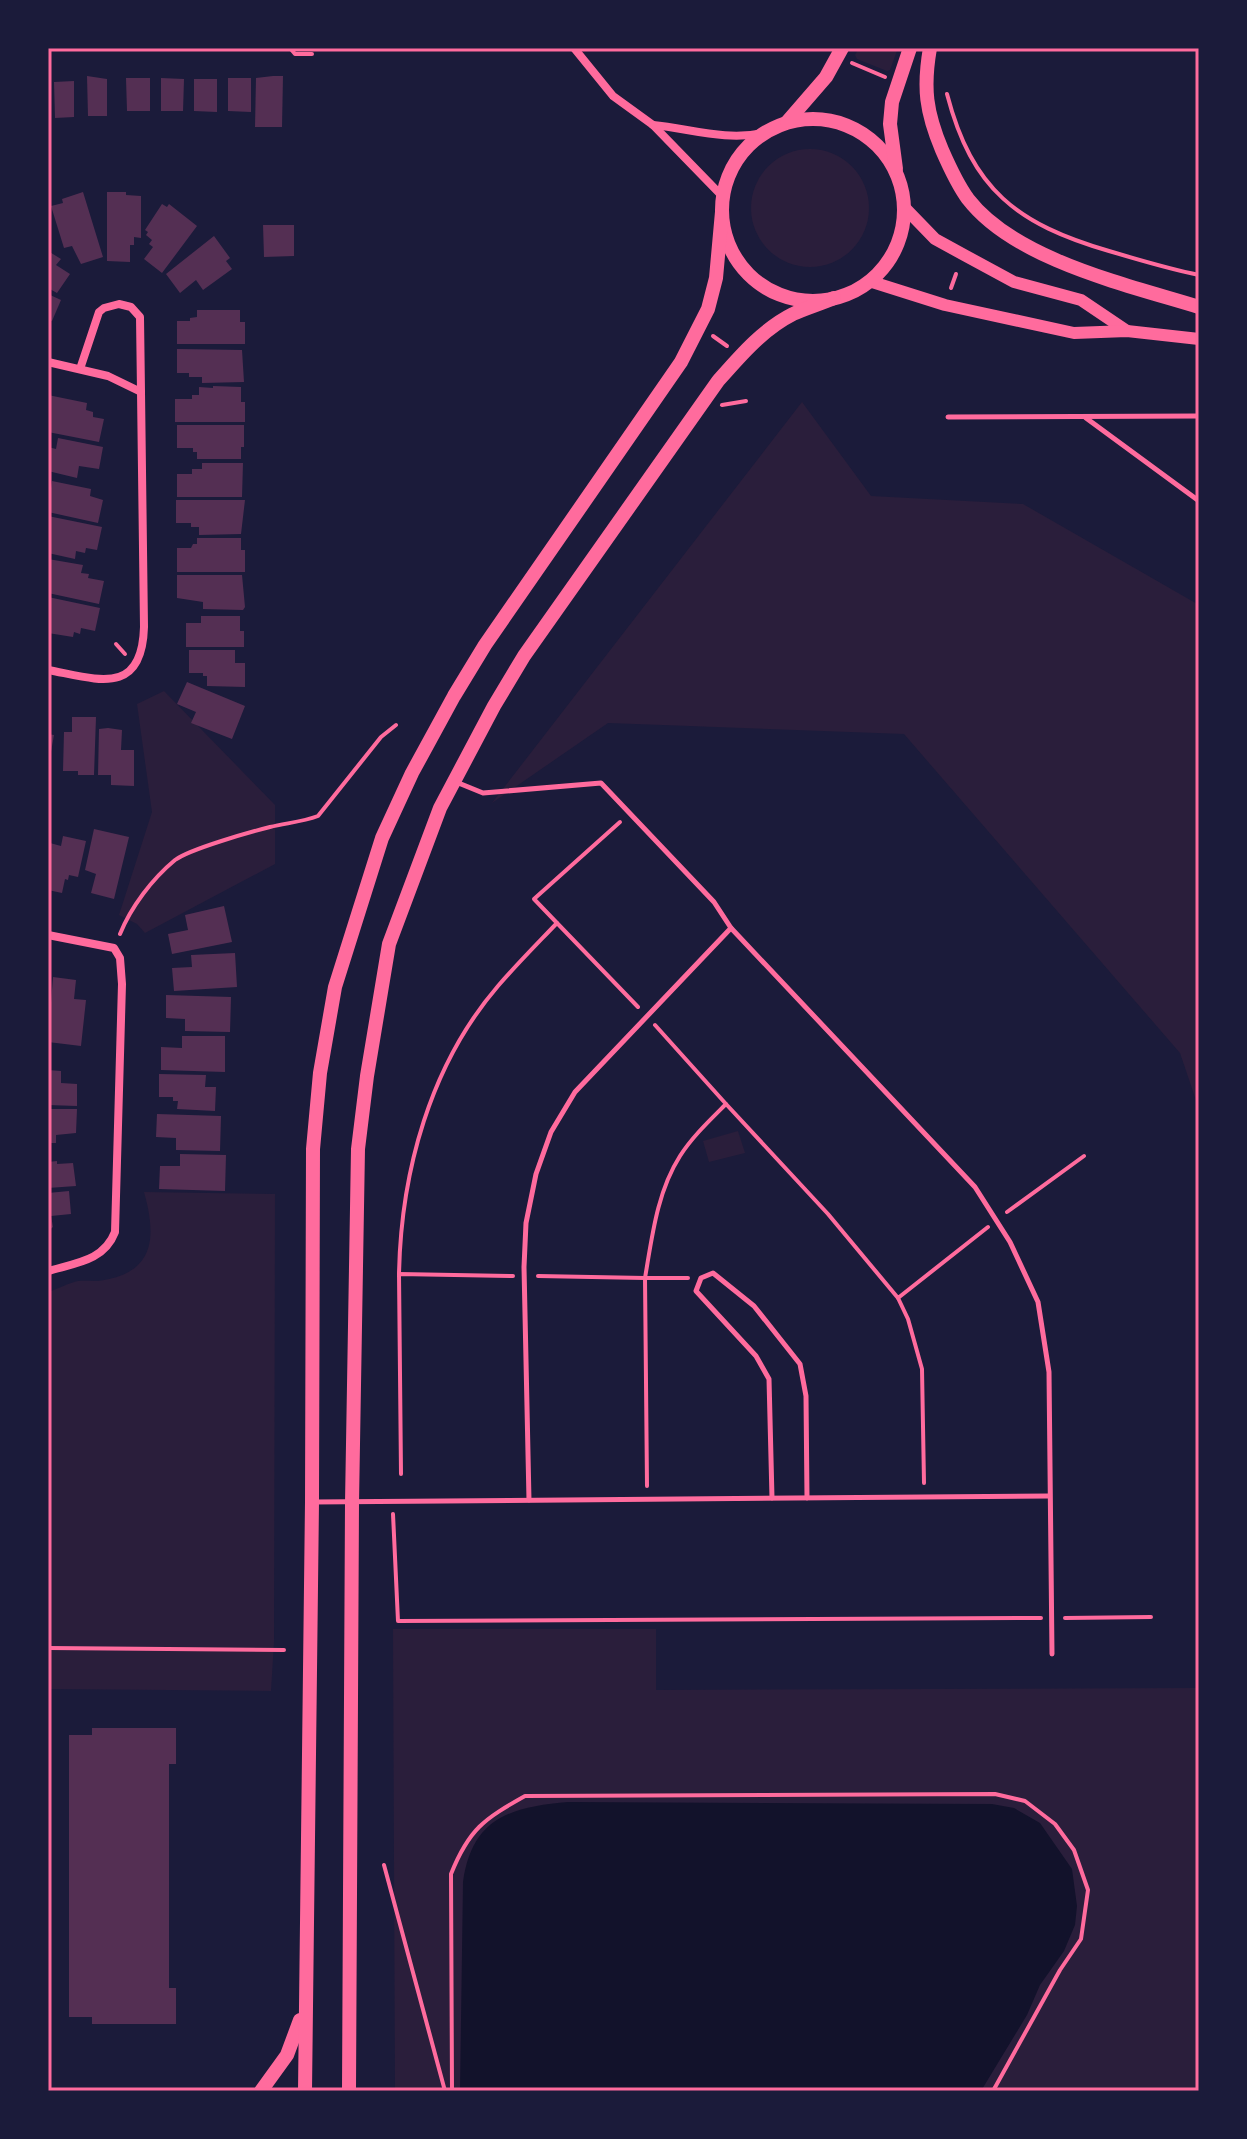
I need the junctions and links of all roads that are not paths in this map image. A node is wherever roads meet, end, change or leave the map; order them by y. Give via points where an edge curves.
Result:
1 (574, 48) edge
2 (842, 48) edge
3 (910, 48) edge
4 (930, 48) edge
5 (787, 122) junction
6 (653, 125) junction
7 (764, 133) junction
8 (897, 173) junction
9 (723, 205) junction
10 (904, 207) junction
11 (869, 281) junction
12 (834, 298) junction
13 (1199, 307) edge
14 (1127, 331) junction
15 (1199, 339) edge
16 (48, 362) edge
17 (80, 369) junction
18 (141, 392) junction
19 (1199, 416) edge
20 (948, 417) dead end
21 (1085, 417) junction
22 (1199, 501) edge
23 (48, 670) edge
24 (453, 780) junction
25 (731, 928) junction
26 (48, 935) edge
27 (48, 1271) edge
28 (1049, 1496) junction
29 (772, 1498) junction
30 (807, 1498) junction
31 (529, 1500) junction
32 (312, 1502) junction
33 (352, 1503) junction
34 (1052, 1654) dead end
35 (305, 2008) junction
36 (261, 2091) edge
37 (305, 2091) edge
38 (349, 2091) edge

1 - 6 street via 613,96
2 - 5 main road via 826,77
3 - 8 main road via 890,124
4 - 13 main road via 926,89 932,127 949,167 990,222 1039,253
5 - 7 main road
5 - 8 main road via 824,119 857,130 880,148
6 - 7 street via 720,137
6 - 9 street
7 - 9 main road via 735,162
8 - 10 main road
9 - 12 main road via 727,240 755,280 787,297
9 - 32 main road via 708,309 681,362 454,696 382,838 356,918 335,987 313,1149
10 - 11 main road via 896,248
10 - 14 street via 945,245 1014,282 1081,300
11 - 12 main road
11 - 14 street via 945,305 1074,333
12 - 24 main road via 777,324 718,381 524,656
14 - 15 street
16 - 17 street
17 - 18 street
17 - 18 street via 99,312 111,305 131,307 142,329
18 - 23 street via 143,648 128,674 115,679
19 - 21 lane
20 - 21 lane
21 - 22 lane
24 - 25 lane via 483,793 601,783 714,902
24 - 33 main road via 389,944 367,1076 358,1149
25 - 28 lane via 975,1187 1010,1242 1038,1302 1049,1372
25 - 31 lane via 575,1092 551,1132 526,1223
26 - 27 street via 114,948 122,984 115,1232 95,1257
28 - 30 lane
28 - 34 lane
29 - 30 lane
29 - 30 lane via 769,1379 756,1356 696,1291 701,1278 713,1273 754,1306 800,1364 806,1396
29 - 31 lane
31 - 33 lane
32 - 33 lane
32 - 35 main road
33 - 38 main road
35 - 36 main road via 287,2055
35 - 37 main road

